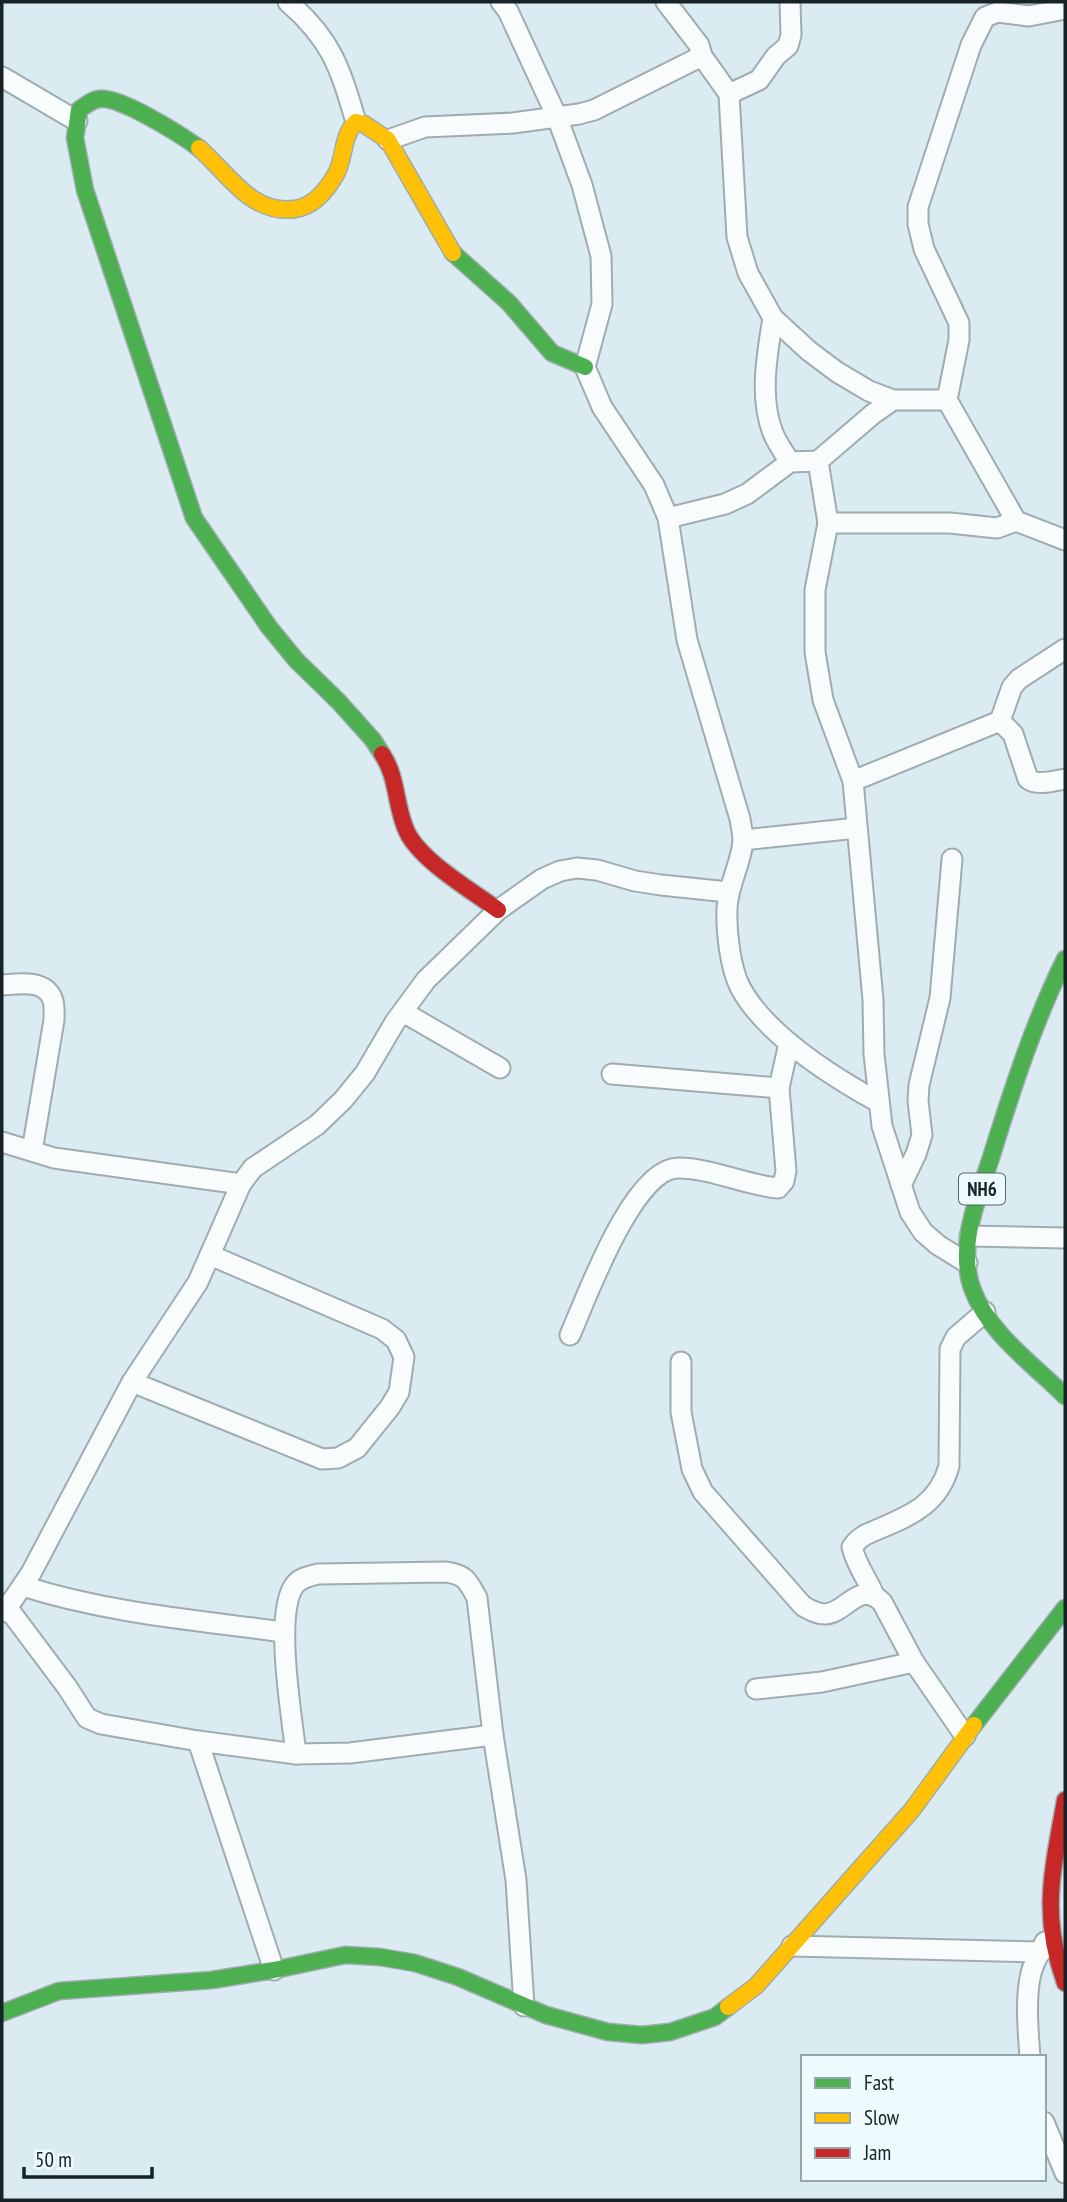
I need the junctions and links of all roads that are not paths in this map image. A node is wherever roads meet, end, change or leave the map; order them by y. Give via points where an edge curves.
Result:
1 (288, 2) edge
2 (501, 2) edge
3 (666, 2) edge
4 (790, 2) edge
5 (985, 9) edge
6 (1065, 9) edge
7 (702, 56) junction
8 (2, 77) edge
9 (729, 94) junction
10 (557, 117) junction
11 (77, 121) junction
12 (356, 122) junction
13 (388, 140) junction
14 (773, 318) junction
15 (585, 367) junction
16 (893, 400) junction
17 (947, 400) junction
18 (818, 461) junction
19 (790, 462) junction
20 (668, 518) junction
21 (1016, 521) junction
22 (828, 523) junction
23 (1065, 540) edge
24 (1065, 649) edge
25 (1000, 721) junction
26 (1065, 779) edge
27 (853, 781) junction
28 (857, 828) junction
29 (743, 840) junction
30 (952, 859) dead end
31 (729, 892) junction
32 (498, 910) junction
33 (1065, 959) edge
34 (2, 985) edge
35 (403, 1012) junction
36 (789, 1043) junction
37 (500, 1068) dead end
38 (612, 1074) dead end
39 (779, 1088) junction
40 (878, 1102) junction
41 (2, 1142) edge
42 (32, 1151) junction
43 (241, 1184) junction
44 (901, 1185) junction
45 (970, 1236) junction
46 (1065, 1238) edge
47 (210, 1255) junction
48 (967, 1263) junction
49 (985, 1312) junction
50 (570, 1335) dead end
51 (681, 1362) dead end
52 (132, 1382) junction
53 (1065, 1396) edge
54 (23, 1586) junction
55 (874, 1595) junction
56 (1065, 1608) edge
57 (4, 1610) edge
58 (283, 1632) junction
59 (914, 1662) junction
60 (756, 1689) dead end
61 (493, 1735) junction
62 (965, 1735) junction
63 (198, 1741) junction
64 (296, 1754) junction
65 (1065, 1800) edge
66 (1051, 1930) junction
67 (792, 1946) junction
68 (1041, 1952) junction
69 (274, 1970) junction
70 (1065, 1983) edge
71 (524, 2007) junction
72 (2, 2013) edge
73 (1030, 2055) edge
74 (1046, 2127) edge
75 (1065, 2173) edge

1 - 12 street via 330,49
2 - 10 street
3 - 7 street
4 - 9 street via 788,46 758,80
5 - 6 street via 1029,16
5 - 17 street via 918,207 924,248 959,323
7 - 9 street
7 - 10 street via 594,110
8 - 11 street
9 - 14 street via 737,237 748,273
10 - 13 street via 425,127
10 - 15 street via 601,257 603,304
11 - 12 main road via 79,110 88,103 101,99 121,103 198,147 252,199 289,211 310,205 334,178 348,131
11 - 32 main road via 75,138 85,190 194,518 269,627 373,740 389,764 405,831 419,852
12 - 13 main road
13 - 15 main road via 455,256 509,303 552,353
14 - 16 street via 837,372
14 - 19 street via 766,395 773,432
15 - 20 street via 602,407 654,485
16 - 17 street
16 - 18 street
17 - 21 street
18 - 19 street
18 - 22 street
19 - 20 street via 747,494
20 - 29 street via 687,640
21 - 22 street via 998,528 950,523
21 - 23 street
22 - 27 street via 815,590 815,652 823,701
24 - 25 street via 1019,678
25 - 26 street via 1013,734 1031,783
25 - 27 street
27 - 28 street
28 - 29 street
28 - 40 street
29 - 31 street
30 - 44 street via 940,998 919,1085 922,1135
31 - 32 street via 661,886 577,868 542,878
31 - 36 street via 733,967 740,986
32 - 35 street via 426,980
33 - 45 main road, NH6 via 1018,1073
34 - 42 street via 37,985 53,1000 54,1020
35 - 37 street
35 - 43 street via 343,1100 317,1125 253,1168
36 - 39 street
36 - 40 street
38 - 39 street
39 - 50 street via 784,1181 778,1188 696,1169 660,1173 614,1235
40 - 44 street
41 - 42 street
42 - 43 street
43 - 47 street
44 - 48 street via 910,1212 923,1231
45 - 46 street
45 - 48 main road, NH6
47 - 52 street via 198,1282
47 - 52 street via 382,1329 396,1340 404,1357 399,1392 390,1407 357,1448 338,1458 322,1459
48 - 49 main road, NH6 via 973,1290
49 - 53 main road, NH6
49 - 55 street via 956,1337 950,1349 949,1466 937,1494 852,1547
51 - 55 street via 681,1412 692,1469 703,1492 803,1606 828,1614 864,1594
52 - 54 street
54 - 57 street
54 - 58 street via 123,1610
55 - 59 street
56 - 62 main road
57 - 63 street via 91,1721
58 - 61 street via 288,1597 305,1577 459,1574 477,1598
58 - 64 street
59 - 60 street via 822,1682
59 - 62 street
61 - 64 street via 350,1753
61 - 71 street via 516,1880
62 - 67 main road via 912,1810
63 - 64 street
63 - 69 street
65 - 66 main road via 1050,1902
66 - 68 street
66 - 70 main road
67 - 68 street
67 - 71 main road via 756,1986 715,2017 670,2032 608,2032
68 - 73 street via 1028,1990
69 - 71 main road via 345,1955 380,1957 458,1977
69 - 72 main road via 212,1980 59,1991
74 - 75 street

